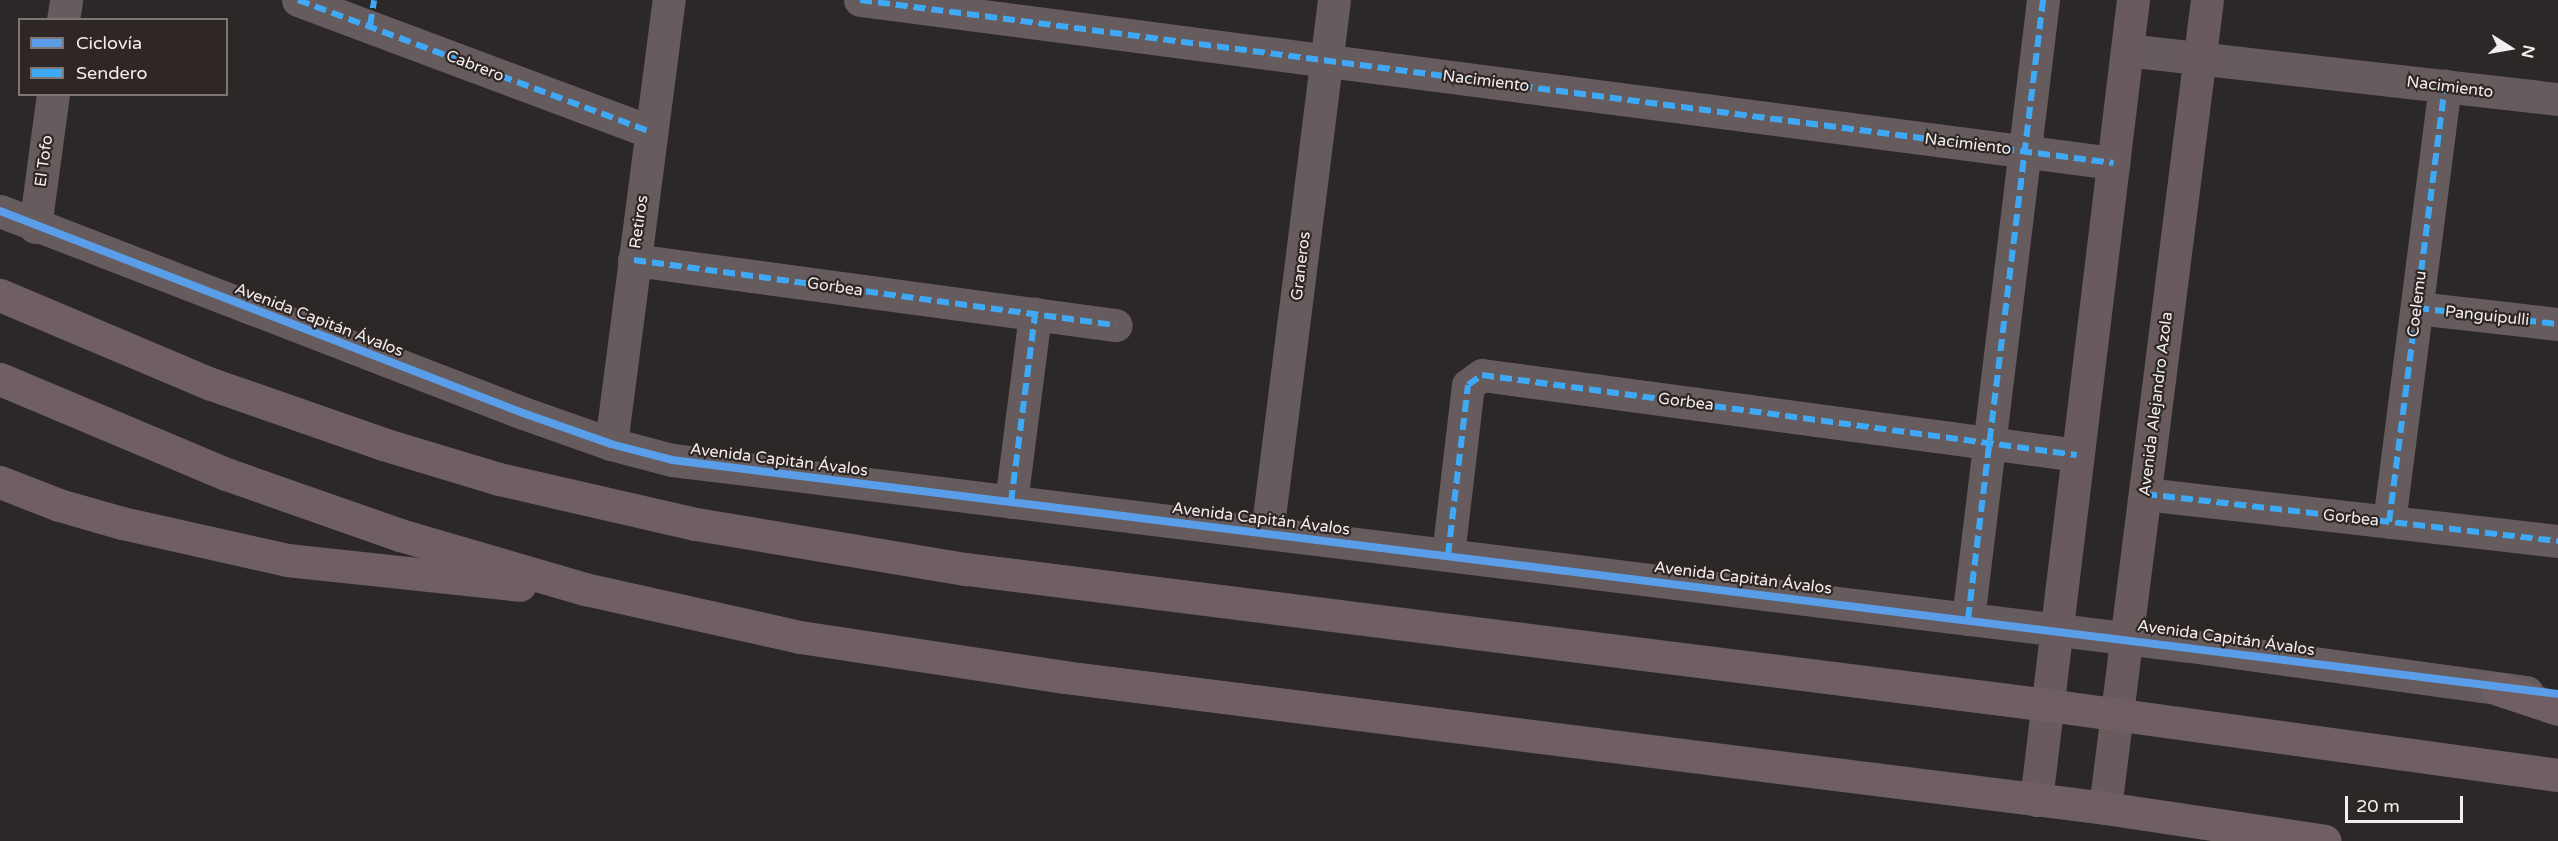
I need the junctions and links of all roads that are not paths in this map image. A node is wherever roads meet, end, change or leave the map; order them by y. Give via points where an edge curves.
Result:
1 (66, 0) edge
2 (298, 0) edge
3 (669, 0) edge
4 (860, 0) edge
5 (1334, 0) edge
6 (2043, 0) edge
7 (2133, 0) edge
8 (2207, 0) edge
9 (372, 13) edge
10 (63, 18) edge
11 (2127, 50) junction
12 (2199, 57) junction
13 (1327, 61) junction
14 (2445, 86) junction
15 (53, 96) edge
16 (2558, 99) edge
17 (651, 132) junction
18 (2025, 151) junction
19 (2113, 163) junction
20 (0, 210) edge
21 (35, 227) junction
22 (634, 260) junction
23 (0, 295) edge
24 (2417, 308) junction
25 (1035, 314) junction
26 (2558, 324) edge
27 (1116, 325) dead end
28 (0, 379) edge
29 (1989, 441) junction
30 (611, 444) junction
31 (2078, 455) junction
32 (0, 482) edge
33 (2145, 494) junction
34 (1011, 502) junction
35 (2389, 522) junction
36 (1267, 533) junction
37 (2558, 541) edge
38 (1448, 555) junction
39 (585, 589) junction
40 (1968, 619) junction
41 (2056, 630) junction
42 (2127, 638) junction
43 (2498, 689) junction
44 (2558, 694) edge
45 (2048, 705) junction
46 (2558, 709) edge
47 (2117, 714) junction
48 (2558, 775) edge
49 (2036, 800) junction
50 (2105, 808) junction
51 (2325, 841) edge

1 - 10 street
2 - 9 street, Cabrero
3 - 17 street, Retiros
4 - 13 street, Nacimiento
5 - 13 street, Graneros
6 - 18 street
7 - 11 main road
8 - 12 main road, Avenida Alejandro Azola
9 - 17 street, Cabrero
11 - 12 street, Nacimiento
11 - 19 main road
12 - 14 street, Nacimiento
12 - 33 main road, Avenida Alejandro Azola
13 - 18 street, Nacimiento
13 - 36 street, Graneros
14 - 16 street, Nacimiento
14 - 24 street, Coelemu
15 - 21 street, El Tofo
17 - 22 street, Retiros
18 - 19 street, Nacimiento
18 - 29 street
19 - 31 main road
20 - 21 street, Avenida Capitán Ávalos
21 - 30 street, Avenida Capitán Ávalos
22 - 25 street, Gorbea
22 - 30 street, Retiros
23 - 45 highway via 212,384 382,444 499,479 696,524 966,569
24 - 26 street, Panguipulli
24 - 35 street, Coelemu
25 - 27 street, Gorbea
25 - 34 street
28 - 39 highway via 284,496 448,551
29 - 31 street, Gorbea
29 - 38 street, Gorbea via 1482,375 1468,385
29 - 40 street
30 - 34 street, Avenida Capitán Ávalos via 672,460
31 - 41 main road
32 - 39 highway via 122,524 287,561 429,578
33 - 35 street, Gorbea
33 - 42 main road, Avenida Alejandro Azola
34 - 36 street, Avenida Capitán Ávalos
35 - 37 street, Gorbea
36 - 38 street, Avenida Capitán Ávalos
38 - 40 street, Avenida Capitán Ávalos
39 - 49 highway via 800,637 953,662
40 - 41 street, Avenida Capitán Ávalos
41 - 42 street, Avenida Capitán Ávalos
41 - 45 main road
42 - 43 street, Avenida Capitán Ávalos
42 - 47 main road, Avenida Alejandro Azola
43 - 44 street, Avenida Capitán Ávalos
43 - 46 highway
45 - 47 highway
45 - 49 main road
47 - 48 highway
47 - 50 main road, Avenida Alejandro Azola
49 - 50 highway
50 - 51 highway

